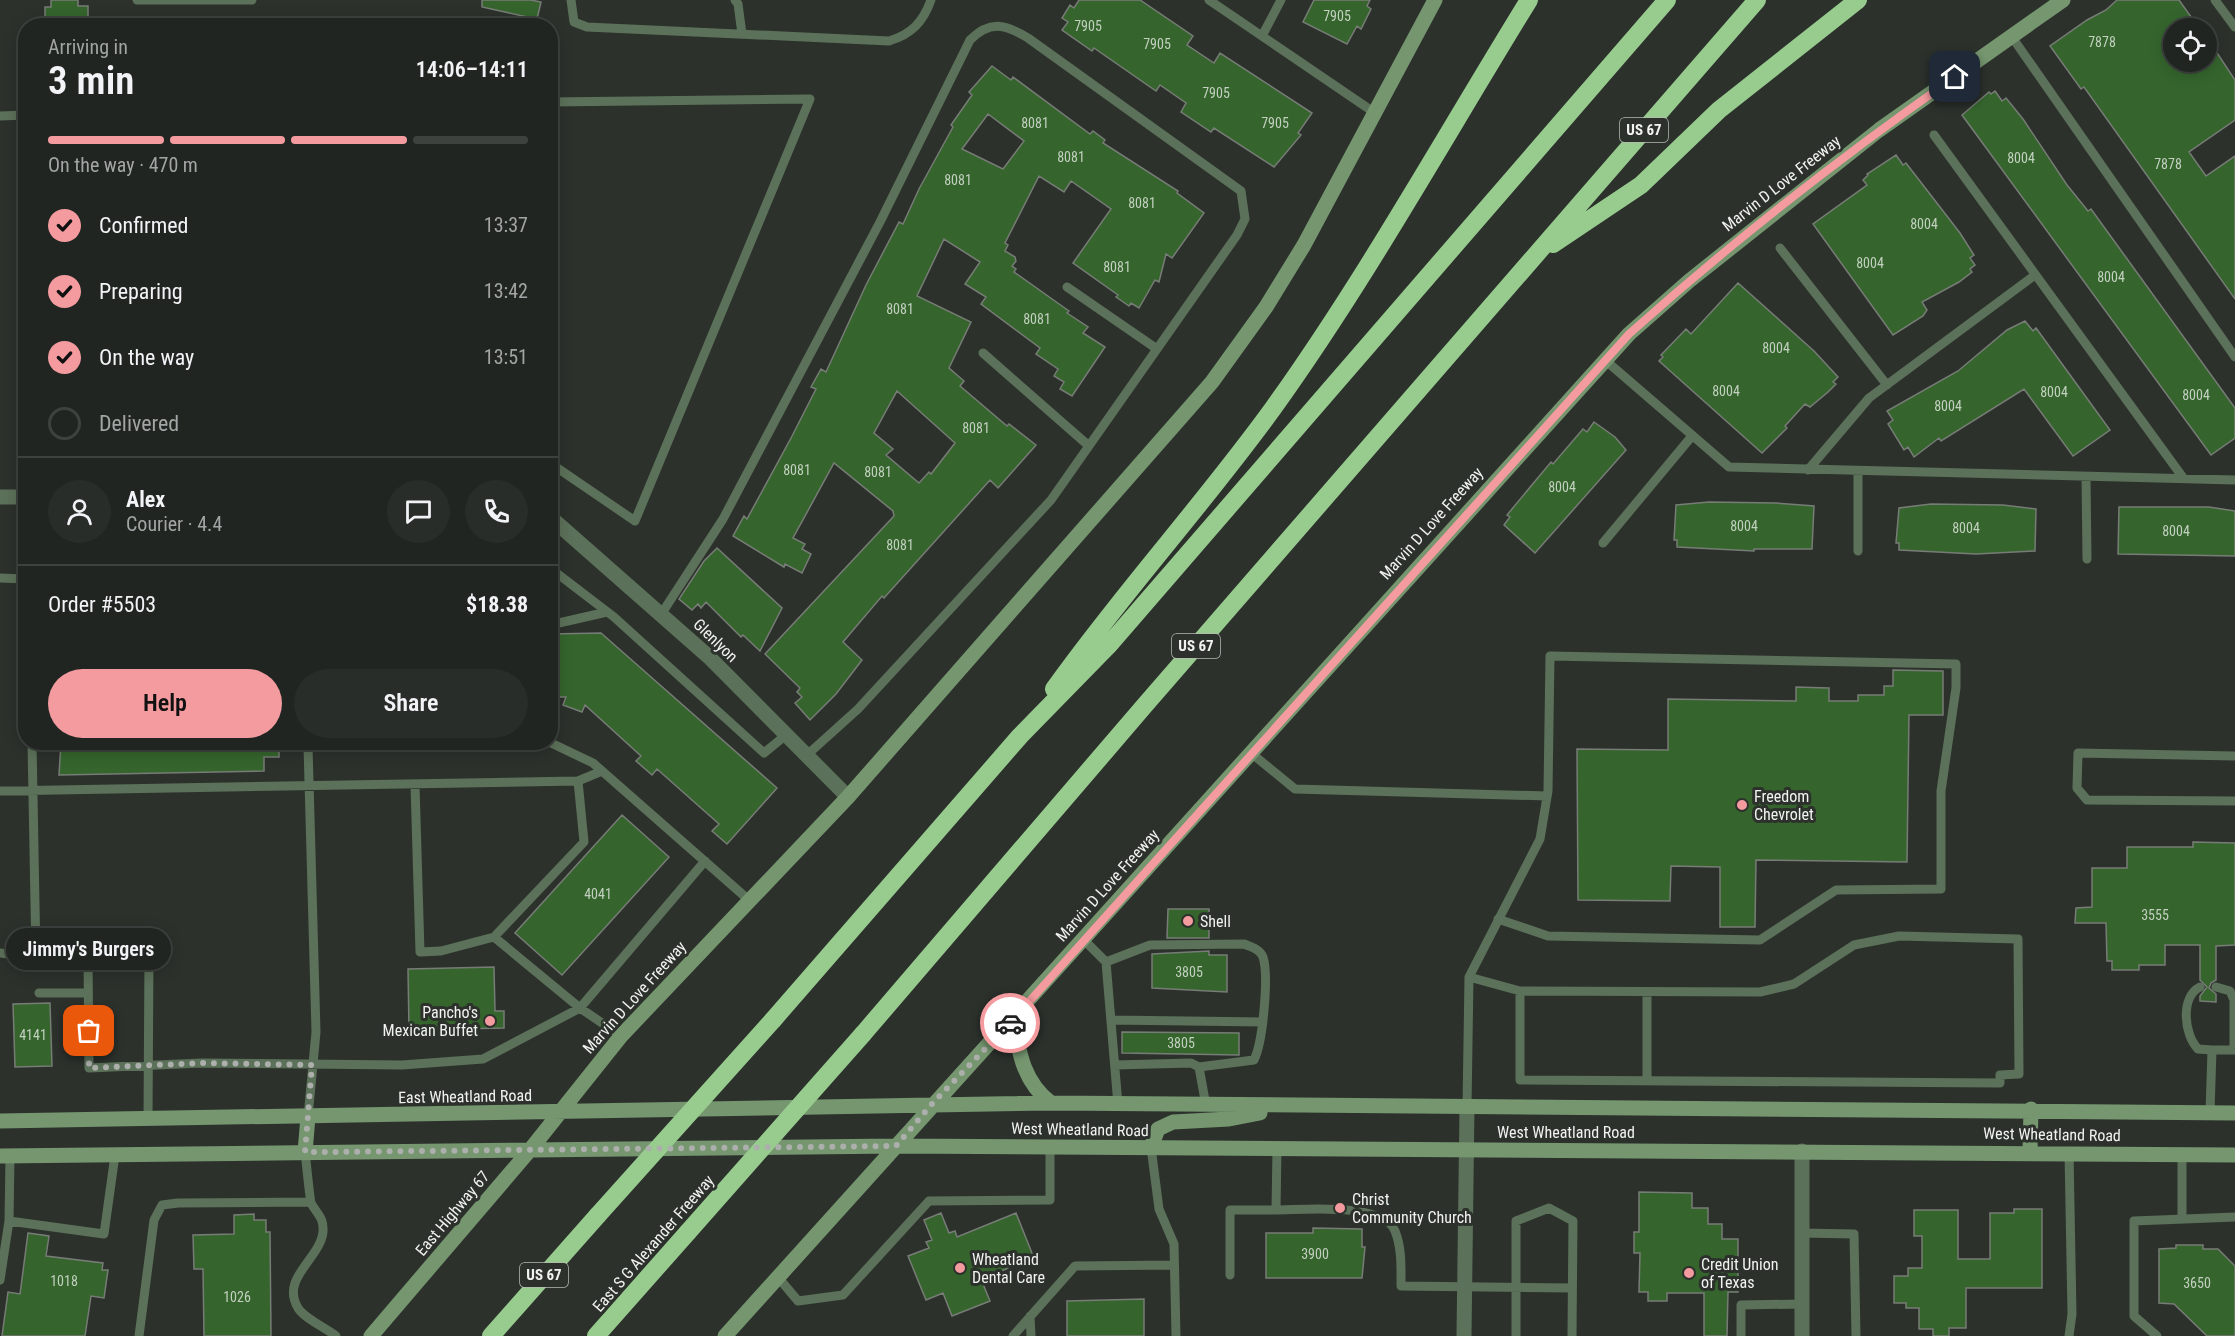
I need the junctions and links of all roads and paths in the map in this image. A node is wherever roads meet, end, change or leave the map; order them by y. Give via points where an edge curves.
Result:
1 (136, 0) edge
2 (252, 0) edge
3 (571, 0) edge
4 (735, 0) edge
5 (931, 0) edge
6 (1209, 0) edge
7 (1281, 0) edge
8 (1435, 0) edge
9 (1528, 0) edge
10 (1667, 0) edge
11 (1757, 0) edge
12 (1858, 0) edge
13 (2063, 0) edge
14 (2215, 0) edge
15 (2235, 27) edge
16 (741, 34) junction
17 (1262, 36) junction
18 (2012, 38) junction
19 (558, 102) edge
20 (1375, 113) junction
21 (18, 115) edge
22 (0, 116) edge
23 (1934, 135) dead end
24 (1780, 248) dead end
25 (1531, 259) junction
26 (2036, 275) junction
27 (1067, 287) dead end
28 (2231, 343) edge
29 (1157, 349) junction
30 (984, 353) dead end
31 (2235, 357) edge
32 (1605, 360) junction
33 (1887, 385) junction
34 (1692, 436) junction
35 (1089, 446) junction
36 (558, 468) edge
37 (1808, 470) junction
38 (1858, 471) junction
39 (2086, 477) junction
40 (2184, 479) junction
41 (2235, 480) edge
42 (18, 497) edge
43 (0, 498) edge
44 (558, 524) edge
45 (1603, 543) dead end
46 (1858, 551) dead end
47 (2086, 559) dead end
48 (558, 574) edge
49 (0, 578) edge
50 (18, 579) edge
51 (607, 612) junction
52 (662, 613) junction
53 (558, 623) edge
54 (786, 735) junction
55 (1020, 736) junction
56 (558, 746) edge
57 (32, 750) edge
58 (308, 750) edge
59 (1251, 753) junction
60 (807, 755) junction
61 (2235, 756) edge
62 (602, 771) junction
63 (578, 781) junction
64 (416, 785) junction
65 (308, 787) junction
66 (0, 791) edge
67 (33, 791) junction
68 (848, 796) junction
69 (1547, 796) junction
70 (2235, 801) edge
71 (705, 861) junction
72 (750, 901) junction
73 (1498, 919) junction
74 (494, 937) junction
75 (1084, 940) junction
76 (0, 953) edge
77 (88, 956) junction
78 (36, 958) junction
79 (1106, 962) junction
80 (1468, 977) junction
81 (2200, 987) dead end
82 (2216, 987) dead end
83 (1520, 991) junction
84 (39, 993) dead end
85 (88, 993) junction
86 (1647, 993) junction
87 (580, 1008) junction
88 (1013, 1019) junction
89 (1111, 1020) junction
90 (1263, 1022) junction
91 (621, 1036) junction
92 (2212, 1050) junction
93 (2234, 1050) edge
94 (312, 1065) junction
95 (1115, 1065) junction
96 (149, 1066) junction
97 (1199, 1066) junction
98 (1647, 1080) junction
99 (1051, 1103) junction
100 (931, 1105) junction
101 (1118, 1106) junction
102 (1206, 1106) junction
103 (1292, 1106) junction
104 (1467, 1107) junction
105 (2031, 1109) junction
106 (2210, 1112) junction
107 (559, 1113) junction
108 (2235, 1113) edge
109 (308, 1117) junction
110 (148, 1119) junction
111 (0, 1121) edge
112 (896, 1146) junction
113 (1050, 1146) junction
114 (1151, 1147) junction
115 (1276, 1148) junction
116 (1467, 1149) junction
117 (530, 1150) junction
118 (1802, 1151) junction
119 (305, 1152) junction
120 (2030, 1152) junction
121 (2069, 1152) junction
122 (2182, 1154) junction
123 (115, 1155) junction
124 (2235, 1155) edge
125 (5, 1156) edge
126 (310, 1202) junction
127 (1276, 1210) junction
128 (2235, 1217) edge
129 (2182, 1219) junction
130 (9, 1221) junction
131 (1802, 1233) junction
132 (1174, 1265) junction
133 (1230, 1275) dead end
134 (777, 1276) junction
135 (0, 1280) edge
136 (1465, 1288) junction
137 (1516, 1288) junction
138 (1572, 1288) junction
139 (1802, 1304) junction
140 (1030, 1316) junction
141 (138, 1336) edge
142 (336, 1336) edge
143 (371, 1336) edge
144 (491, 1336) edge
145 (596, 1336) edge
146 (725, 1336) edge
147 (1013, 1336) edge
148 (1030, 1336) edge
149 (1176, 1336) edge
150 (1464, 1336) edge
151 (1516, 1336) edge
152 (1572, 1336) edge
153 (1741, 1336) edge
154 (1802, 1336) edge
155 (1856, 1336) edge
156 (2069, 1336) edge
157 (2157, 1336) edge

1 - 2 lane
3 - 16 lane via 574,22 587,27
4 - 16 lane
5 - 16 lane via 924,19 904,36 889,41
6 - 17 lane
7 - 17 lane
8 - 20 main road, Marvin D Love Freeway
9 - 55 highway via 1338,312 1281,396 1219,480 1096,630
10 - 55 highway, US 67 via 1108,646
11 - 25 highway, US 67
12 - 25 highway via 1719,110 1641,184
13 - 18 main road, Marvin D Love Freeway
14 - 15 lane
17 - 20 lane
18 - 28 lane
18 - 32 main road, Marvin D Love Freeway via 1879,130 1734,245 1638,326
19 - 36 lane via 810,99 635,521
20 - 68 main road, Marvin D Love Freeway via 1266,308 1212,382
21 - 22 lane
23 - 26 lane
24 - 33 lane
25 - 145 highway, East S G Alexander Freeway / US 67, bridge via 863,1034
26 - 33 lane
26 - 40 lane
27 - 29 lane
28 - 31 lane
29 - 35 lane
29 - 52 lane via 1238,234 1245,219 1241,190 1028,38 1008,26 982,28 970,40 880,222 723,519
30 - 35 lane
32 - 34 lane
32 - 59 main road, Marvin D Love Freeway
33 - 37 lane via 1869,398
34 - 37 lane via 1729,467
34 - 45 lane
35 - 60 lane via 1051,500 858,710
37 - 38 lane
38 - 39 lane
38 - 46 lane
39 - 40 lane
39 - 47 lane
40 - 41 lane
42 - 43 street
44 - 52 street, Glenlyon
48 - 51 lane
49 - 50 lane
51 - 53 lane
51 - 54 lane via 764,753
52 - 54 street, Glenlyon
54 - 60 street, Glenlyon
55 - 144 highway, US 67, bridge
56 - 62 lane
57 - 67 lane
58 - 65 lane
59 - 69 lane via 1295,789
59 - 75 main road, Marvin D Love Freeway
60 - 68 street, Glenlyon
61 - 70 lane via 2078,753 2077,788 2087,800
62 - 63 lane
62 - 71 lane
63 - 64 lane
63 - 74 lane via 584,842
64 - 65 lane
64 - 74 lane via 420,952 441,951
65 - 67 lane
65 - 94 lane via 316,1032
66 - 67 lane
67 - 78 lane
68 - 72 main road, Marvin D Love Freeway
69 - 73 lane via 1540,839
69 - 73 lane via 1550,656 1956,664 1941,790 1941,889 1836,891 1760,940 1548,936
71 - 72 lane
71 - 87 lane
72 - 91 main road, Marvin D Love Freeway
73 - 80 lane
74 - 87 lane
75 - 79 lane
75 - 88 main road, Marvin D Love Freeway
76 - 78 lane
77 - 78 lane
77 - 85 lane
77 - 96 lane via 149,954
79 - 89 lane
79 - 90 lane via 1150,945 1244,944 1256,948 1263,957
80 - 83 lane
80 - 104 lane
81 - 92 lane via 2188,999 2188,1034 2198,1049
82 - 93 lane via 2230,991 2234,1000
83 - 86 lane
83 - 98 lane via 1520,1080
84 - 85 lane
85 - 96 lane via 89,1068
86 - 98 lane
86 - 98 lane via 1772,990 1803,980 1854,945 1899,936 2018,939 2019,1074 2000,1075 2000,1083
87 - 91 lane
87 - 94 lane via 483,1059 402,1065
88 - 99 main road via 1020,1059 1029,1079
88 - 100 main road, Marvin D Love Freeway
89 - 90 lane
89 - 95 lane
90 - 97 lane via 1254,1060
91 - 107 main road, Marvin D Love Freeway
92 - 93 lane
92 - 106 lane
94 - 96 lane
94 - 109 lane
95 - 97 lane
95 - 101 lane
96 - 110 lane
97 - 102 lane
99 - 100 main road, West Wheatland Road
99 - 101 main road, West Wheatland Road
100 - 107 main road, East Wheatland Road
100 - 112 main road, Marvin D Love Freeway
101 - 102 main road, West Wheatland Road
102 - 103 main road, West Wheatland Road
103 - 104 main road, West Wheatland Road
103 - 114 main road via 1229,1119 1173,1122 1158,1129
104 - 105 main road, West Wheatland Road
104 - 116 street
105 - 106 main road, West Wheatland Road
105 - 120 main road
106 - 108 main road, West Wheatland Road
107 - 109 main road, East Wheatland Road
107 - 117 main road, East Highway 67
109 - 110 main road, East Wheatland Road
109 - 119 main road
110 - 111 main road, East Wheatland Road
112 - 113 main road, West Wheatland Road
112 - 117 main road
112 - 134 main road
113 - 114 main road, West Wheatland Road
113 - 134 lane via 1050,1200 929,1201 843,1295 798,1301
114 - 115 main road, West Wheatland Road
114 - 132 lane via 1159,1209 1174,1244
115 - 116 main road, West Wheatland Road
115 - 127 lane
116 - 118 main road, West Wheatland Road
116 - 136 street
117 - 119 main road
117 - 143 main road, East Highway 67
118 - 120 main road, West Wheatland Road
118 - 131 street
119 - 123 main road
119 - 126 lane
120 - 121 main road, West Wheatland Road
121 - 122 main road, West Wheatland Road
121 - 156 lane
122 - 124 main road, West Wheatland Road
122 - 129 lane
123 - 125 main road
123 - 130 lane via 104,1234
125 - 130 lane
126 - 141 lane via 162,1205 154,1220
126 - 142 lane via 320,1214 323,1233 297,1275 294,1298 299,1310
127 - 133 lane via 1230,1209
127 - 136 lane via 1359,1211 1378,1215 1394,1228 1401,1256 1401,1286
128 - 129 lane
129 - 157 lane via 2134,1221 2134,1316
130 - 135 lane
131 - 139 street
131 - 155 lane via 1854,1234
132 - 140 lane via 1075,1266
132 - 149 lane
134 - 146 main road
136 - 137 lane
136 - 150 street
137 - 138 lane
137 - 138 lane via 1516,1221 1549,1208 1573,1221
137 - 151 lane
138 - 152 lane
139 - 153 lane via 1741,1305
139 - 154 street
140 - 147 lane
140 - 148 lane

